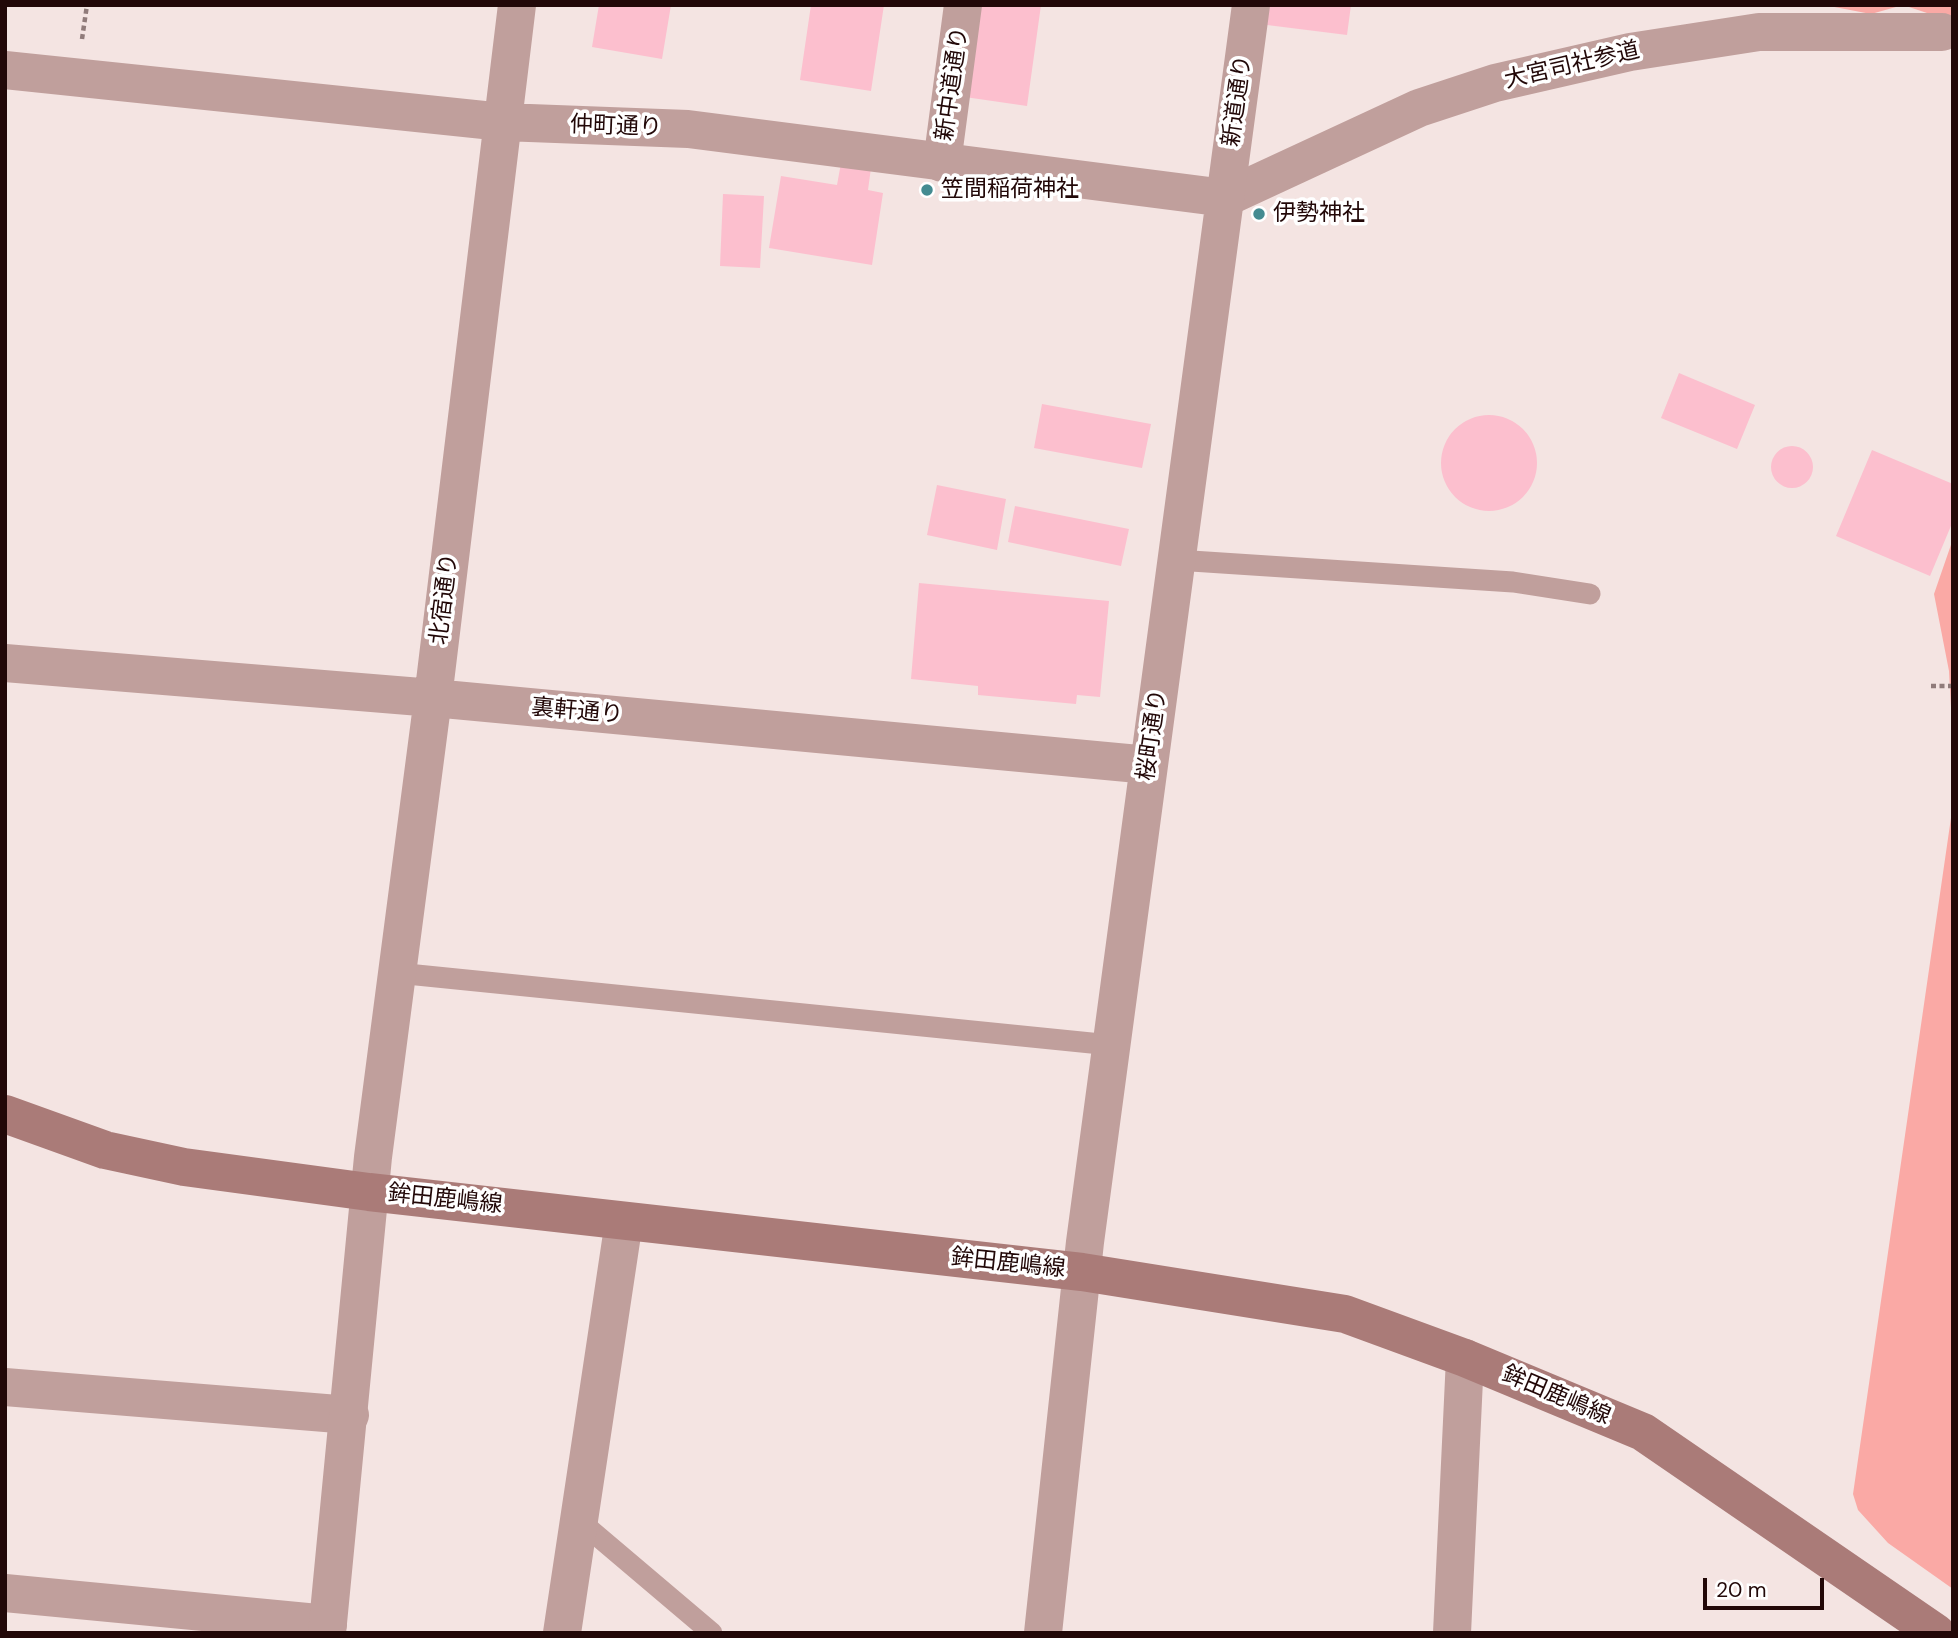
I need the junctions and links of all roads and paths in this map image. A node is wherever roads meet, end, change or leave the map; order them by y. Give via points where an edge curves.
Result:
1 (517, 5) edge
2 (963, 5) edge
3 (1251, 5) edge
4 (1942, 32) dead end
5 (5, 70) edge
6 (503, 122) junction
7 (942, 163) junction
8 (1225, 198) junction
9 (1176, 560) junction
10 (1590, 594) dead end
11 (5, 663) edge
12 (1931, 686) dead end
13 (1953, 686) edge
14 (433, 698) junction
15 (1149, 765) junction
16 (397, 973) junction
17 (1111, 1045) junction
18 (5, 1114) edge
19 (369, 1192) junction
20 (624, 1221) junction
21 (1082, 1272) junction
22 (1465, 1357) junction
23 (5, 1387) edge
24 (350, 1415) junction
25 (581, 1522) junction
26 (5, 1592) edge
27 (328, 1628) edge
28 (1916, 1629) edge
29 (562, 1633) edge
30 (712, 1633) edge
31 (1043, 1633) edge
32 (1452, 1633) edge

1 - 6 street, 北宿通り
2 - 7 street, 新中道通り
3 - 8 street, 新道通り
4 - 8 street, 大宮司社参道 via 1759,32 1630,52 1509,80 1419,108
5 - 6 street, 仲町通り
6 - 7 street, 仲町通り via 688,129
6 - 14 street, 北宿通り
7 - 8 street, 仲町通り
8 - 9 street, 桜町通り
9 - 10 lane via 1513,582
9 - 15 street, 桜町通り
11 - 14 street, 裏軒通り
12 - 13 path
14 - 15 street, 裏軒通り
14 - 16 street, 北宿通り
15 - 17 street, 桜町通り
16 - 17 lane
16 - 19 street, 北宿通り
17 - 21 street, 桜町通り
18 - 19 main road, 鉾田鹿嶋線 via 118,1153 184,1167
19 - 20 main road, 鉾田鹿嶋線
19 - 24 street, 北宿通り
20 - 21 main road, 鉾田鹿嶋線
20 - 25 street
21 - 22 main road, 鉾田鹿嶋線 via 1345,1314
21 - 31 street, 桜町通り
22 - 28 main road, 鉾田鹿嶋線 via 1643,1432
22 - 32 street
23 - 24 street
24 - 27 street, 北宿通り
25 - 29 street
25 - 30 lane
26 - 27 street

